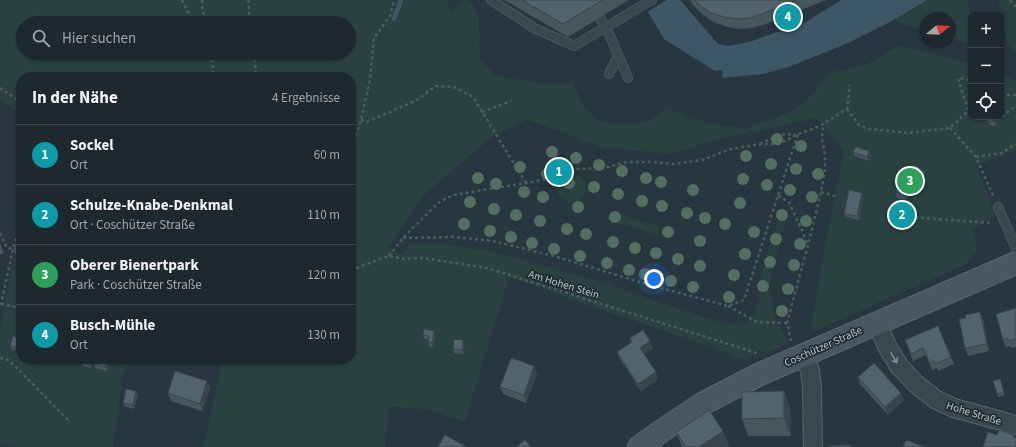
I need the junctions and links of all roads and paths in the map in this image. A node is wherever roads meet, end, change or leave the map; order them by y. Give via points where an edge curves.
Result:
1 (182, 0) edge
2 (202, 0) edge
3 (248, 0) edge
4 (394, 0) edge
5 (491, 0) edge
6 (652, 0) edge
7 (1010, 0) edge
8 (1016, 7) edge
9 (190, 16) edge
10 (204, 16) edge
11 (249, 16) edge
12 (600, 18) dead end
13 (606, 27) junction
14 (618, 56) junction
15 (212, 60) edge
16 (255, 60) edge
17 (213, 72) edge
18 (256, 72) edge
19 (609, 74) dead end
20 (628, 78) dead end
21 (968, 80) edge
22 (849, 84) dead end
23 (0, 88) edge
24 (1004, 95) edge
25 (1016, 95) edge
26 (16, 99) edge
27 (511, 101) dead end
28 (968, 106) edge
29 (847, 109) junction
30 (1016, 109) edge
31 (968, 110) edge
32 (482, 112) junction
33 (1004, 115) edge
34 (361, 120) junction
35 (823, 124) junction
36 (950, 128) junction
37 (798, 134) junction
38 (356, 136) edge
39 (760, 144) junction
40 (1016, 144) edge
41 (976, 157) junction
42 (526, 183) junction
43 (821, 192) junction
44 (778, 196) junction
45 (836, 196) dead end
46 (998, 207) joint
47 (909, 217) dead end
48 (1005, 224) junction
49 (0, 233) edge
50 (403, 238) junction
51 (16, 239) edge
52 (808, 245) junction
53 (1016, 248) edge
54 (13, 250) junction
55 (389, 256) junction
56 (1016, 263) edge
57 (356, 269) edge
58 (1, 304) edge
59 (728, 306) junction
60 (16, 307) edge
61 (787, 323) junction
62 (877, 323) junction
63 (798, 351) junction
64 (763, 355) dead end
65 (0, 358) edge
66 (70, 422) dead end
67 (1016, 425) edge
68 (639, 447) edge
69 (813, 447) edge

1 - 9 path
2 - 10 path
3 - 11 path
4 - 34 path via 390,16 374,38 370,80
5 - 13 lane via 534,28 574,46
6 - 13 lane
7 - 8 path
12 - 13 lane
13 - 14 lane
14 - 19 lane
14 - 20 lane
15 - 17 path
16 - 18 path
21 - 28 path via 958,78
22 - 29 path
23 - 26 path
24 - 25 path
27 - 32 path
29 - 35 path
29 - 36 path via 859,125 869,129 908,133
30 - 33 path via 1013,108
31 - 36 path
32 - 34 path via 473,97 454,87 436,86 415,101 367,122
32 - 42 path
34 - 38 path
35 - 37 path
35 - 43 path via 825,170
36 - 41 path
37 - 39 path via 778,135
37 - 39 path via 779,144
37 - 44 path
39 - 42 path via 731,149 702,160 674,164 627,162 604,168 577,168 558,177
40 - 41 path via 1002,153
41 - 46 path
42 - 50 path via 453,195 438,203
43 - 45 path
43 - 52 path
44 - 52 path via 789,202
44 - 59 path via 744,300
46 - 48 lane
47 - 48 path
48 - 53 lane
49 - 54 path via 7,248
50 - 55 path
50 - 59 path via 454,237 493,241
51 - 54 path
52 - 61 path
54 - 58 path
55 - 57 path, Am Hohen Stein
55 - 64 path, Am Hohen Stein via 403,259 423,258 487,268
56 - 62 street, Coschützer Straße
58 - 60 path
59 - 61 path via 757,322
61 - 63 path
62 - 63 street, Coschützer Straße
62 -> 67 street, Hohe Straße via 899,366 935,399 954,408
63 - 68 street, Coschützer Straße via 702,404
63 - 69 street via 810,371
65 - 66 path via 8,360 19,370

